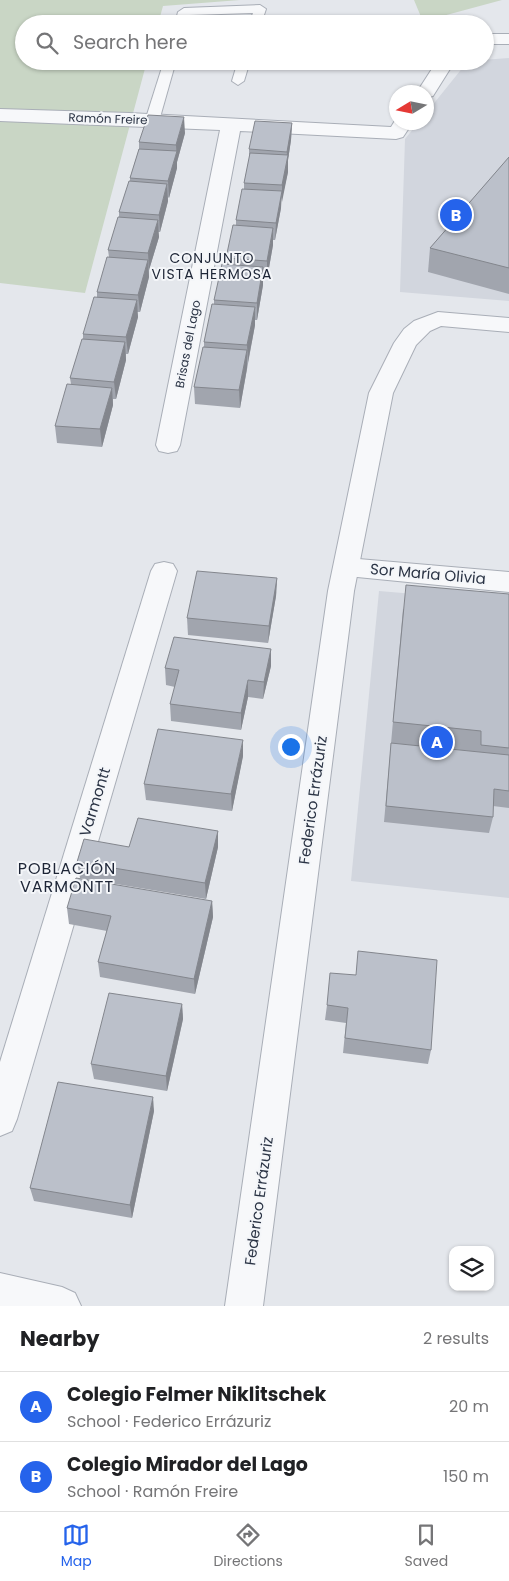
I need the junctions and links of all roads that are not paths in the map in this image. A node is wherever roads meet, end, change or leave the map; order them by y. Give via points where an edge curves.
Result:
1 (183, 15) edge
2 (258, 15) edge
3 (509, 39) edge
4 (494, 40) edge
5 (167, 70) edge
6 (241, 70) edge
7 (440, 70) edge
8 (238, 81) dead end
9 (431, 85) edge
10 (0, 116) edge
11 (152, 120) junction
12 (231, 125) junction
13 (389, 128) edge
14 (509, 325) edge
15 (168, 445) dead end
16 (348, 567) junction
17 (164, 571) dead end
18 (509, 582) edge
19 (0, 1119) edge
20 (0, 1292) edge
21 (62, 1306) edge
22 (244, 1306) edge

1 - 2 lane via 184,12 260,8
3 - 4 street
5 - 11 lane
6 - 8 lane
7 - 9 street
10 - 11 street, Ramón Freire
11 - 12 street, Ramón Freire
12 - 13 street, Ramón Freire
12 - 15 street, Brisas del Lago
14 - 16 street, Federico Errázuriz via 438,319 422,326 405,343 381,392
16 - 18 street, Sor María Olivia
16 - 22 street, Federico Errázuriz via 341,591
17 - 19 street, Varmontt
20 - 21 street

